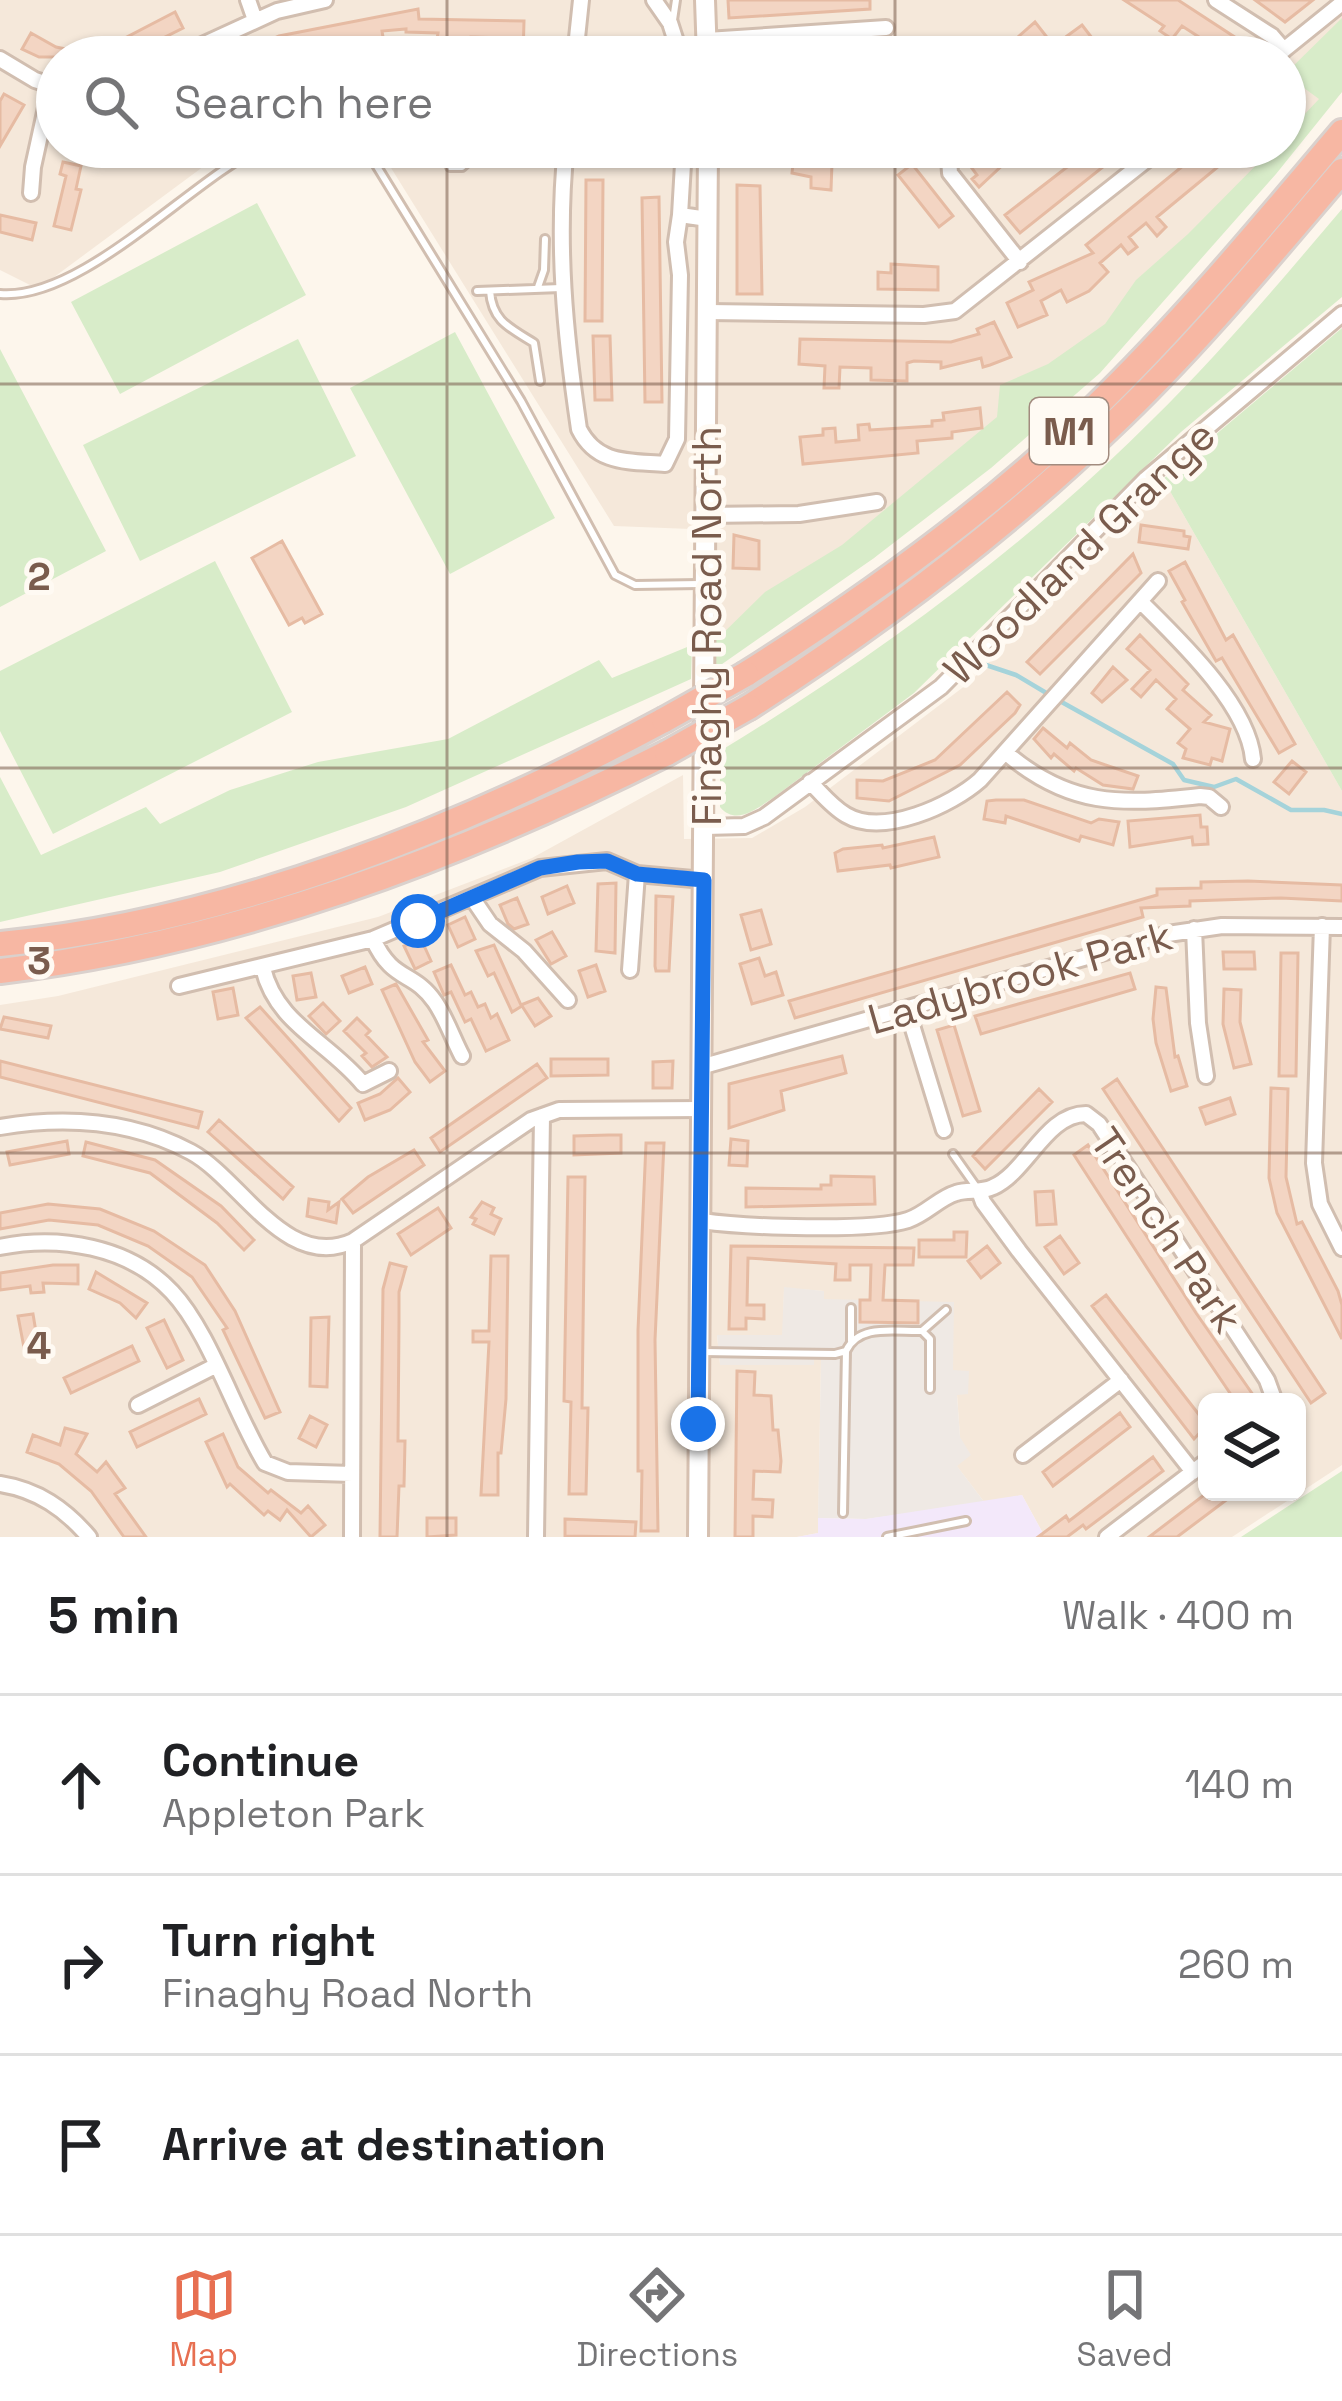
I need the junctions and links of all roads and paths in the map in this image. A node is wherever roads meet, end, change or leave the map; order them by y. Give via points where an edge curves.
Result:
1 (248, 0) edge
2 (325, 0) edge
3 (581, 0) edge
4 (654, 0) edge
5 (676, 0) edge
6 (705, 0) edge
7 (1216, 0) edge
8 (1342, 3) edge
9 (255, 20) junction
10 (670, 22) junction
11 (886, 28) dead end
12 (221, 36) edge
13 (577, 36) edge
14 (674, 36) edge
15 (706, 36) edge
16 (818, 36) edge
17 (1270, 36) edge
18 (1302, 36) edge
19 (0, 59) edge
20 (36, 77) edge
21 (1342, 132) edge
22 (36, 155) edge
23 (224, 168) edge
24 (378, 168) edge
25 (565, 168) edge
26 (683, 168) edge
27 (708, 168) edge
28 (950, 168) edge
29 (1137, 168) edge
30 (1342, 171) edge
31 (32, 194) dead end
32 (680, 214) junction
33 (708, 219) junction
34 (545, 239) dead end
35 (1020, 262) junction
36 (538, 287) junction
37 (561, 288) junction
38 (476, 291) dead end
39 (490, 291) junction
40 (0, 294) edge
41 (708, 312) junction
42 (1342, 314) edge
43 (540, 381) dead end
44 (877, 502) dead end
45 (705, 515) junction
46 (1158, 581) dead end
47 (703, 584) junction
48 (1140, 601) junction
49 (1005, 752) junction
50 (1253, 758) dead end
51 (810, 782) junction
52 (1221, 807) dead end
53 (705, 827) junction
54 (637, 874) junction
55 (704, 880) junction
56 (473, 899) junction
57 (1322, 926) junction
58 (1342, 927) edge
59 (1194, 929) junction
60 (373, 939) junction
61 (0, 944) edge
62 (263, 968) junction
63 (630, 970) dead end
64 (0, 971) edge
65 (179, 986) dead end
66 (568, 1000) dead end
67 (907, 1009) junction
68 (462, 1056) dead end
69 (704, 1066) junction
70 (389, 1071) dead end
71 (1206, 1076) dead end
72 (702, 1109) junction
73 (542, 1116) junction
74 (0, 1127) edge
75 (944, 1130) dead end
76 (953, 1154) dead end
77 (979, 1191) junction
78 (702, 1221) junction
79 (353, 1241) junction
80 (0, 1247) edge
81 (1342, 1248) edge
82 (851, 1308) dead end
83 (946, 1310) dead end
84 (922, 1330) junction
85 (851, 1341) junction
86 (846, 1351) junction
87 (700, 1353) junction
88 (215, 1366) junction
89 (1121, 1380) junction
90 (930, 1389) dead end
91 (1272, 1393) edge
92 (138, 1405) dead end
93 (1023, 1456) dead end
94 (1198, 1468) edge
95 (1193, 1472) junction
96 (352, 1474) junction
97 (0, 1484) edge
98 (843, 1513) dead end
99 (966, 1521) dead end
100 (89, 1537) edge
101 (352, 1537) edge
102 (536, 1537) edge
103 (698, 1537) edge
104 (887, 1537) edge
105 (1107, 1537) edge

1 - 9 street
2 - 9 street
3 - 13 street
4 - 10 street
5 - 10 lane
6 - 15 street
7 - 17 street
8 - 18 street
9 - 12 street
10 - 14 street
11 - 16 street
19 - 20 street
21 - 61 highway, M1, bridge via 1188,310 1056,443 950,532 746,674 522,792 324,869 167,914
22 - 31 street
23 - 40 lane via 96,260 38,289
24 - 47 lane via 521,401 615,575 635,586
25 - 37 street
26 - 32 street
27 - 33 street, Finaghy Road North
28 - 35 street
29 - 35 street
30 - 64 highway, M1, bridge via 1177,360 1053,481 886,615 749,707 484,839 334,895
32 - 33 street
32 - 37 street via 676,439 665,464 607,459 585,441
33 - 41 street, Finaghy Road North
34 - 36 lane
35 - 41 street via 943,314
36 - 37 lane
36 - 39 lane
38 - 39 lane
39 - 43 lane via 500,321 534,343
41 - 45 street, Finaghy Road North
42 - 51 street, Woodland Grange via 1114,509 941,687
44 - 45 street via 799,514
45 - 47 street, Finaghy Road North
46 - 48 street, Woodland Grange
47 - 53 street, Finaghy Road North
48 - 49 street, Woodland Grange
48 - 50 street, Woodland Grange via 1229,703
49 - 51 street, Woodland Grange via 949,803 880,822 844,814
49 - 52 street via 1088,798 1129,804 1200,796
51 - 53 street, Woodland Grange via 744,826
53 - 55 street, Finaghy Road North
54 - 55 street
54 - 56 street via 607,861 578,862 540,868
54 - 63 street
55 - 69 street, Finaghy Road North
56 - 60 street
56 - 66 street
57 - 58 street, Ladybrook Park
57 - 59 street, Ladybrook Park
57 - 81 street via 1314,1162 1320,1204
59 - 67 street, Ladybrook Park
59 - 71 street
60 - 62 street
60 - 68 street via 392,971 434,1001
62 - 65 street
62 - 70 street via 272,998 363,1084
67 - 69 street, Ladybrook Park
67 - 75 street
69 - 72 street, Finaghy Road North
72 - 73 street
72 - 78 street, Finaghy Road North
73 - 79 street
73 - 102 street
74 - 79 street via 62,1119 147,1134 208,1163 284,1235 332,1247
76 - 77 lane
77 - 78 street, Trench Park via 951,1194 928,1211 875,1226
77 - 89 street
77 - 91 street, Trench Park via 1001,1183 1068,1117 1094,1117
78 - 87 street, Finaghy Road North
79 - 96 street
80 - 88 street via 64,1242 138,1266 172,1291
82 - 85 lane
83 - 84 lane
84 - 85 lane via 870,1331
84 - 90 lane via 930,1339
85 - 86 lane
86 - 87 lane
86 - 98 lane
87 - 103 street, Finaghy Road North
88 - 92 street
88 - 96 street via 266,1463 288,1472
89 - 93 street
89 - 95 street
94 - 95 street
95 - 105 street
96 - 101 street
97 - 100 street via 60,1507
99 - 104 lane

